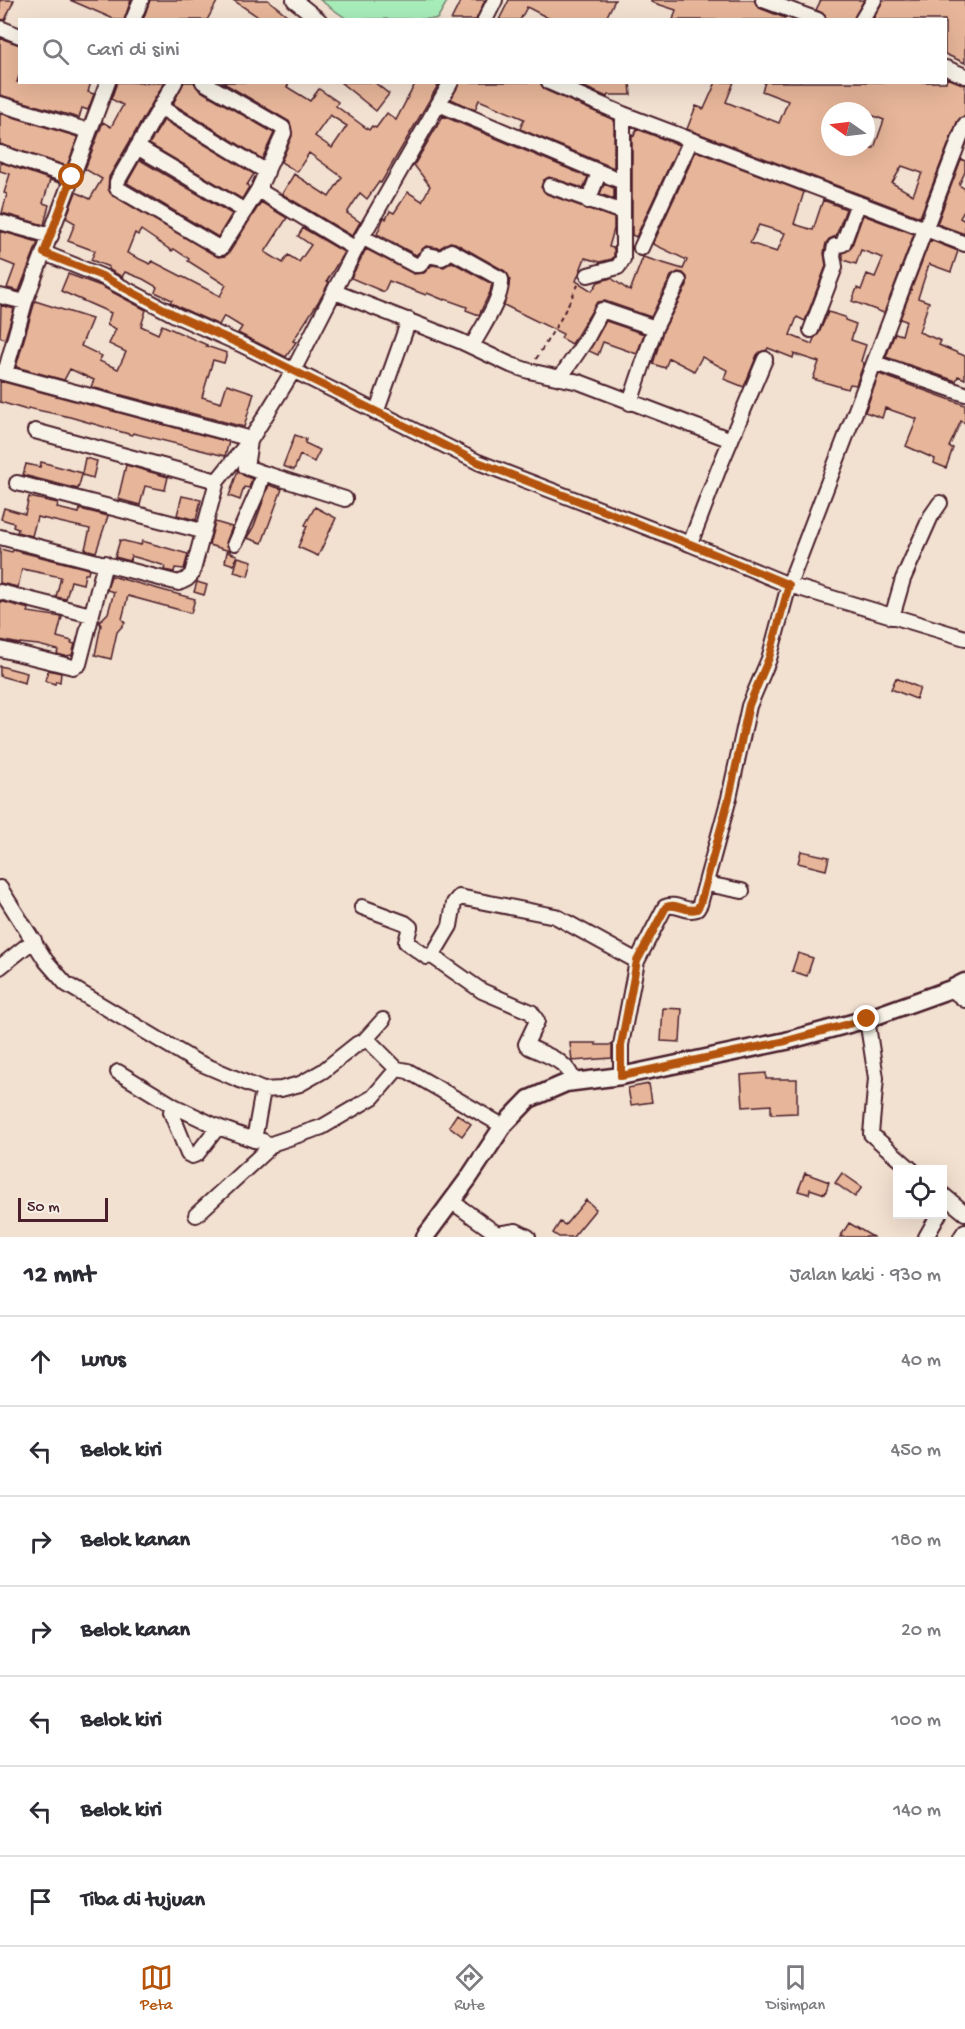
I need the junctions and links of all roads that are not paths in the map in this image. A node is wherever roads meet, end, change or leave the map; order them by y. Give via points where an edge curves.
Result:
1 (294, 0) edge
2 (495, 0) edge
3 (764, 0) edge
4 (874, 0) edge
5 (136, 2) edge
6 (790, 4) edge
7 (133, 18) edge
8 (316, 18) edge
9 (485, 18) edge
10 (814, 18) edge
11 (863, 18) edge
12 (0, 28) edge
13 (18, 35) edge
14 (947, 69) edge
15 (965, 76) edge
16 (107, 84) edge
17 (174, 84) edge
18 (206, 84) edge
19 (450, 84) edge
20 (554, 84) edge
21 (0, 104) edge
22 (440, 104) junction
23 (160, 107) junction
24 (623, 114) junction
25 (965, 125) edge
26 (89, 131) junction
27 (691, 140) junction
28 (137, 147) junction
29 (0, 153) edge
30 (267, 172) junction
31 (599, 173) junction
32 (72, 177) junction
33 (623, 182) junction
34 (550, 186) dead end
35 (258, 190) junction
36 (588, 201) junction
37 (858, 203) junction
38 (245, 211) junction
39 (624, 212) junction
40 (0, 222) edge
41 (926, 230) junction
42 (51, 236) junction
43 (362, 237) junction
44 (965, 243) edge
45 (641, 248) dead end
46 (356, 249) junction
47 (44, 253) junction
48 (588, 275) road end
49 (679, 281) dead end
50 (335, 292) junction
51 (0, 296) edge
52 (25, 302) junction
53 (409, 320) junction
54 (655, 328) junction
55 (812, 330) dead end
56 (472, 346) junction
57 (765, 359) dead end
58 (875, 363) junction
59 (292, 371) junction
60 (2, 372) edge
61 (560, 378) junction
62 (965, 394) edge
63 (630, 403) junction
64 (376, 413) junction
65 (35, 431) dead end
66 (251, 439) junction
67 (731, 440) junction
68 (263, 473) junction
69 (217, 481) junction
70 (17, 483) dead end
71 (345, 499) dead end
72 (940, 502) dead end
73 (202, 531) junction
74 (0, 537) edge
75 (235, 543) dead end
76 (690, 544) junction
77 (105, 563) junction
78 (789, 585) junction
79 (0, 592) edge
80 (91, 615) junction
81 (891, 617) junction
82 (965, 638) edge
83 (0, 649) edge
84 (707, 884) junction
85 (0, 888) edge
86 (742, 891) dead end
87 (362, 907) dead end
88 (13, 909) junction
89 (0, 918) edge
90 (34, 940) junction
91 (432, 957) junction
92 (637, 961) junction
93 (0, 967) edge
94 (960, 992) edge
95 (867, 1019) junction
96 (383, 1020) dead end
97 (364, 1041) junction
98 (397, 1069) junction
99 (118, 1072) dead end
100 (621, 1076) junction
101 (574, 1082) junction
102 (263, 1090) junction
103 (174, 1106) junction
104 (503, 1126) junction
105 (218, 1127) junction
106 (254, 1140) junction
107 (274, 1143) junction
108 (906, 1165) edge
109 (451, 1201) junction
110 (947, 1201) edge
111 (965, 1213) edge
112 (196, 1215) dead end
113 (937, 1219) edge
114 (965, 1231) edge
115 (425, 1237) edge
116 (528, 1237) edge
117 (926, 1237) edge
118 (961, 1237) edge

1 - 8 street
2 - 9 street
3 - 6 street
4 - 11 street
5 - 7 street
6 - 10 street
12 - 13 street
14 - 15 street
16 - 26 street
17 - 23 street
18 - 30 street via 284,130
19 - 22 street
20 - 24 street
21 - 26 street
22 - 31 street
22 - 43 street
23 - 28 street
23 - 30 street
24 - 27 street
24 - 33 street
25 - 41 street
26 - 32 street
27 - 37 street
27 - 45 street
28 - 38 street
28 - 38 street via 117,182 118,190 219,248
29 - 32 street
30 - 35 street
31 - 33 street
31 - 36 street
32 - 42 street
33 - 39 street
34 - 36 street
35 - 38 street
35 - 46 street
36 - 39 street
37 - 41 street
37 - 55 street via 843,245 835,246 835,267
39 - 48 street via 621,264
40 - 42 street
41 - 44 street
41 - 58 street
42 - 47 street
43 - 46 street
43 - 56 street via 420,266 428,255 442,258 451,251 501,279 502,287
46 - 50 street
47 - 52 street
47 - 59 street via 102,276
49 - 54 street
50 - 53 street
50 - 59 street
51 - 52 street
52 - 60 street
53 - 56 street
53 - 64 street
54 - 61 street via 602,310
54 - 63 street
56 - 61 street via 529,371
57 - 67 street
58 - 62 street
58 - 78 street
59 - 64 street
59 - 66 street
60 - 66 street
61 - 63 street
63 - 67 street
64 - 76 street via 478,462
65 - 69 street
66 - 68 street via 246,468
66 - 69 street
67 - 76 street
68 - 71 street
68 - 75 street
69 - 73 street
70 - 73 street
72 - 81 street via 903,579
73 - 77 street via 192,574 180,583
74 - 77 street
76 - 78 street
77 - 80 street
78 - 81 street
78 - 84 street via 769,658 749,705
79 - 80 street
80 - 83 street via 82,656 73,667
81 - 82 street
84 - 86 street
84 - 92 street via 697,909 666,907
85 - 88 street
87 - 91 street via 405,923 410,927 406,942
88 - 89 street
88 - 90 street
90 - 93 street
90 - 102 street via 46,962 73,989 195,1061
91 - 92 street via 450,926 459,897 555,916
91 - 101 street via 482,991 531,1012 537,1021 526,1044 558,1060 570,1070
92 - 100 street via 621,1045
94 - 95 main road
95 - 100 main road via 786,1041
95 - 108 street via 876,1078 871,1134
96 - 97 street
97 - 98 street via 374,1044
97 - 102 street via 300,1084
98 - 104 street via 408,1071
98 - 107 street via 373,1097 322,1127
99 - 103 street
100 - 101 main road
101 - 104 main road via 529,1099
102 - 106 street
103 - 105 street
103 - 105 street via 173,1122 192,1156
104 - 109 main road
105 - 106 street
106 - 107 street
107 - 112 street
109 - 115 main road
109 - 116 street via 497,1234 516,1231
110 - 111 street
113 - 117 street
114 - 118 street

